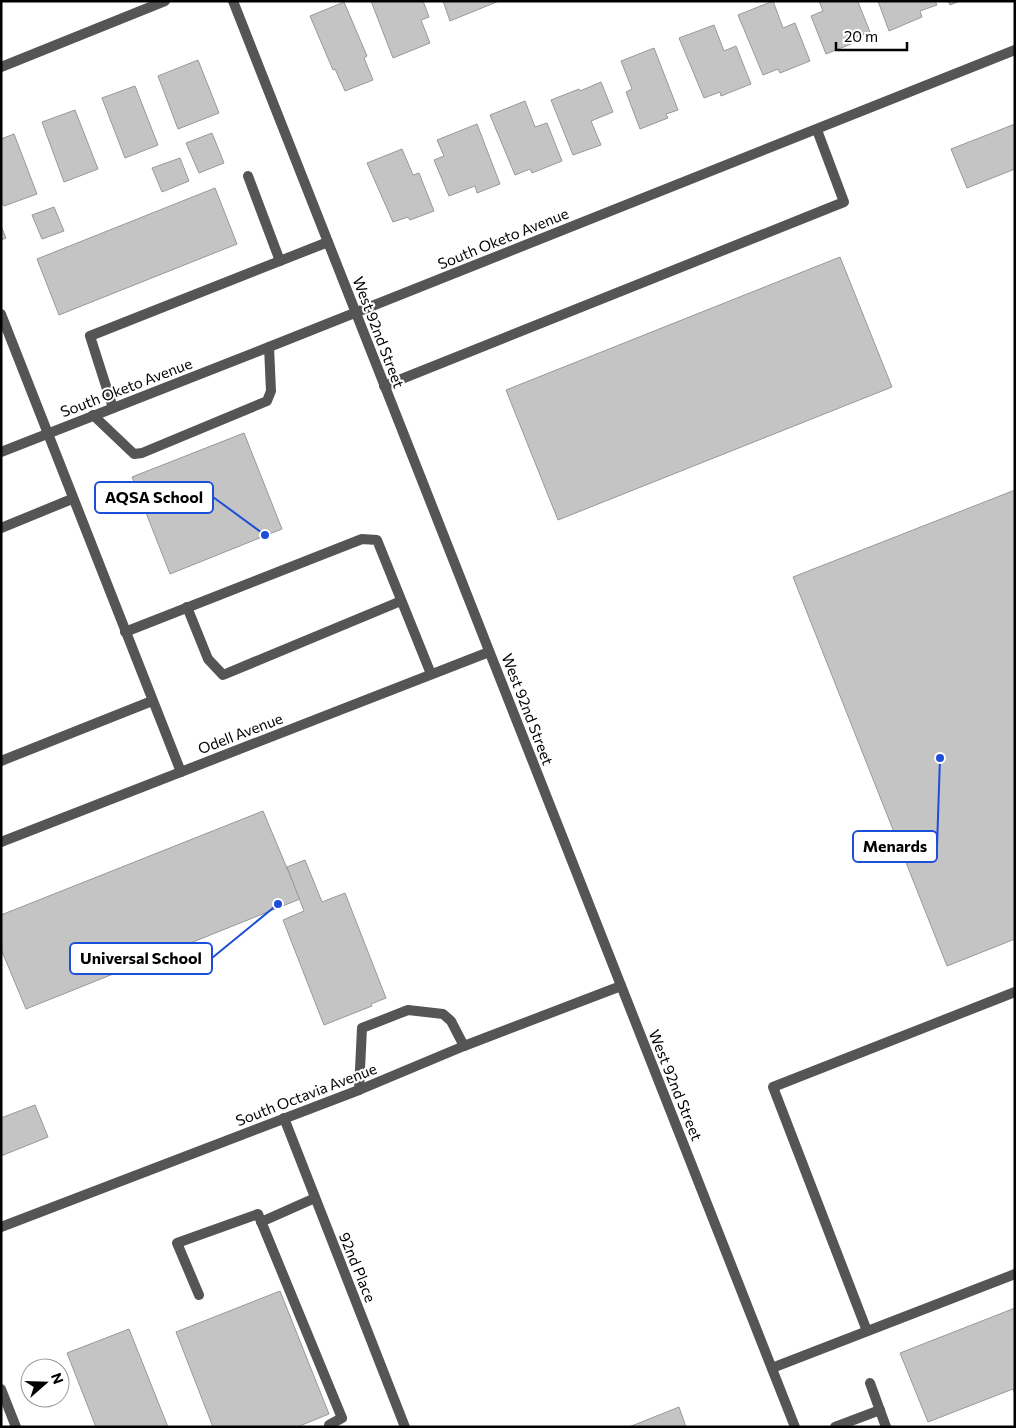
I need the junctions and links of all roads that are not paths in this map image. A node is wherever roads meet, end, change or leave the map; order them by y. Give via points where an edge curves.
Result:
1 (165, 1) edge
2 (233, 1) edge
3 (1015, 50) edge
4 (1, 67) edge
5 (817, 130) junction
6 (248, 176) dead end
7 (328, 242) junction
8 (280, 261) junction
9 (356, 312) junction
10 (1, 314) edge
11 (269, 347) junction
12 (384, 386) junction
13 (113, 408) junction
14 (93, 415) junction
15 (47, 434) junction
16 (1, 452) edge
17 (72, 499) junction
18 (1, 528) edge
19 (401, 601) junction
20 (187, 607) junction
21 (125, 632) junction
22 (489, 652) junction
23 (431, 674) junction
24 (152, 700) junction
25 (1, 761) edge
26 (181, 772) junction
27 (2, 838) edge
28 (621, 986) junction
29 (1015, 992) edge
30 (464, 1046) junction
31 (360, 1090) junction
32 (284, 1118) junction
33 (315, 1198) junction
34 (261, 1222) junction
35 (1, 1227) edge
36 (1015, 1274) edge
37 (199, 1295) dead end
38 (867, 1332) junction
39 (772, 1368) junction
40 (870, 1382) dead end
41 (1, 1389) edge
42 (880, 1410) junction
43 (16, 1427) edge
44 (329, 1427) edge
45 (405, 1427) edge
46 (795, 1427) edge
47 (835, 1427) edge
48 (886, 1427) edge

1 - 4 street
2 - 7 street, West 92nd Street
3 - 5 street, South Oketo Avenue
5 - 9 street, South Oketo Avenue
5 - 12 street via 844,202
6 - 8 street
7 - 8 street
7 - 9 street, West 92nd Street
8 - 13 street via 90,336
9 - 11 street, South Oketo Avenue
9 - 12 street, West 92nd Street
10 - 15 street
11 - 13 street, South Oketo Avenue
11 - 14 street via 271,391 267,401 142,454 134,454
12 - 22 street, West 92nd Street
13 - 14 street, South Oketo Avenue
14 - 15 street, South Oketo Avenue
15 - 16 street, South Oketo Avenue
15 - 17 street
17 - 18 street
17 - 21 street
19 - 20 street via 377,540 362,539
19 - 20 street via 224,675 208,659
19 - 23 street
20 - 21 street
21 - 24 street
22 - 23 street, Odell Avenue
22 - 28 street, West 92nd Street
23 - 26 street, Odell Avenue
24 - 25 street
24 - 26 street
26 - 27 street, Odell Avenue
28 - 30 street, South Octavia Avenue
28 - 39 street, West 92nd Street
29 - 38 street via 773,1087
30 - 31 street, South Octavia Avenue
30 - 31 street via 451,1021 443,1014 408,1010 362,1028
31 - 32 street, South Octavia Avenue
32 - 33 street, 92nd Place
32 - 35 street, South Octavia Avenue
33 - 34 street
33 - 45 street, 92nd Place
34 - 37 street via 258,1214 178,1243
34 - 44 street via 342,1418
36 - 38 street
38 - 39 street
39 - 46 street, West 92nd Street
40 - 42 street
41 - 43 street
42 - 47 street
42 - 48 street

